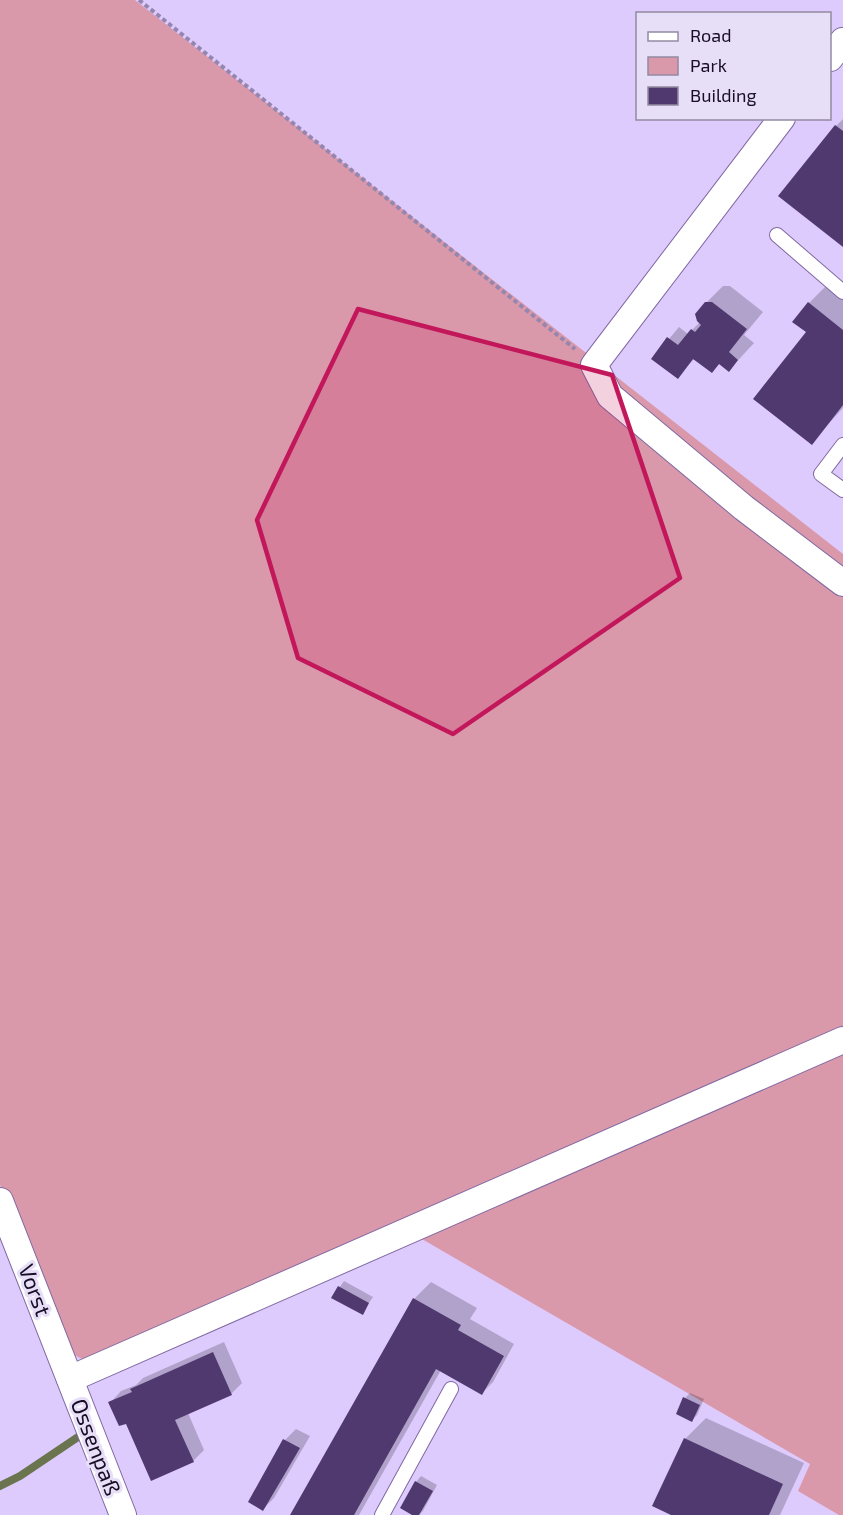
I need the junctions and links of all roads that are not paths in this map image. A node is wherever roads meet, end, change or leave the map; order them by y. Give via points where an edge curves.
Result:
1 (843, 41) edge
2 (831, 57) edge
3 (780, 120) edge
4 (777, 235) dead end
5 (843, 292) edge
6 (843, 445) edge
7 (843, 490) edge
8 (843, 583) edge
9 (843, 1040) edge
10 (0, 1201) edge
11 (70, 1379) junction
12 (451, 1389) dead end
13 (123, 1515) edge
14 (382, 1515) edge

1 - 2 street
3 - 8 street via 594,365 610,396 744,508
4 - 5 lane
6 - 7 lane via 820,474
9 - 11 street
10 - 11 street, Vorst
11 - 13 street, Ossenpaß
12 - 14 lane

